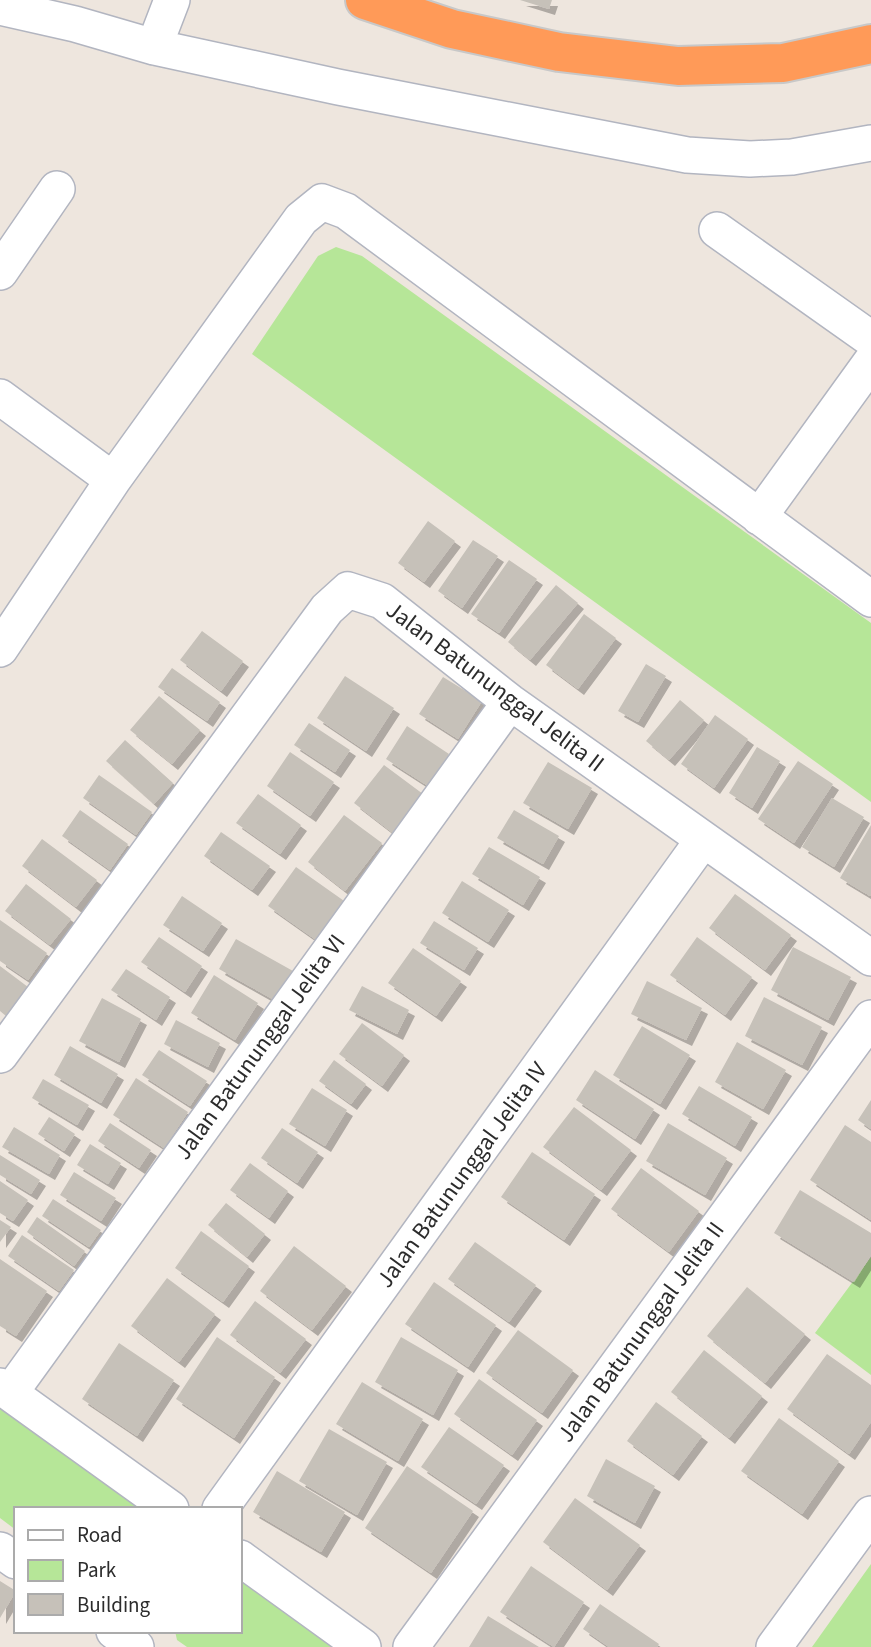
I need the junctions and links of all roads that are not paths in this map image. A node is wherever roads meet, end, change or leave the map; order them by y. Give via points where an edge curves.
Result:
1 (173, 0) edge
2 (365, 0) edge
3 (0, 7) edge
4 (871, 44) edge
5 (154, 47) junction
6 (871, 143) edge
7 (57, 189) dead end
8 (717, 230) dead end
9 (0, 272) edge
10 (871, 338) edge
11 (871, 362) edge
12 (0, 397) edge
13 (113, 480) junction
14 (759, 517) junction
15 (871, 599) edge
16 (0, 649) edge
17 (510, 702) junction
18 (704, 841) junction
19 (871, 958) edge
20 (871, 1018) edge
21 (0, 1055) edge
22 (5, 1390) edge
23 (168, 1507) edge
24 (221, 1507) edge
25 (871, 1514) edge
26 (242, 1559) edge
27 (363, 1647) edge
28 (411, 1647) edge
29 (774, 1647) edge

1 - 5 street
2 - 4 highway via 452,29 558,52 678,66 783,63
3 - 5 street
5 - 6 street via 687,155 792,157
7 - 9 street
8 - 10 street
11 - 14 street
12 - 13 street
13 - 14 street via 301,219 322,202 346,211
13 - 16 street
14 - 15 street
17 - 18 street, Jalan Batununggal Jelita II
17 - 21 street, Jalan Batununggal Jelita II via 382,601 348,590 327,609
17 - 22 street, Jalan Batununggal Jelita VI
18 - 19 street, Jalan Batununggal Jelita II
18 - 24 street, Jalan Batununggal Jelita IV
20 - 28 street, Jalan Batununggal Jelita II
22 - 23 street
25 - 29 street
26 - 27 street

